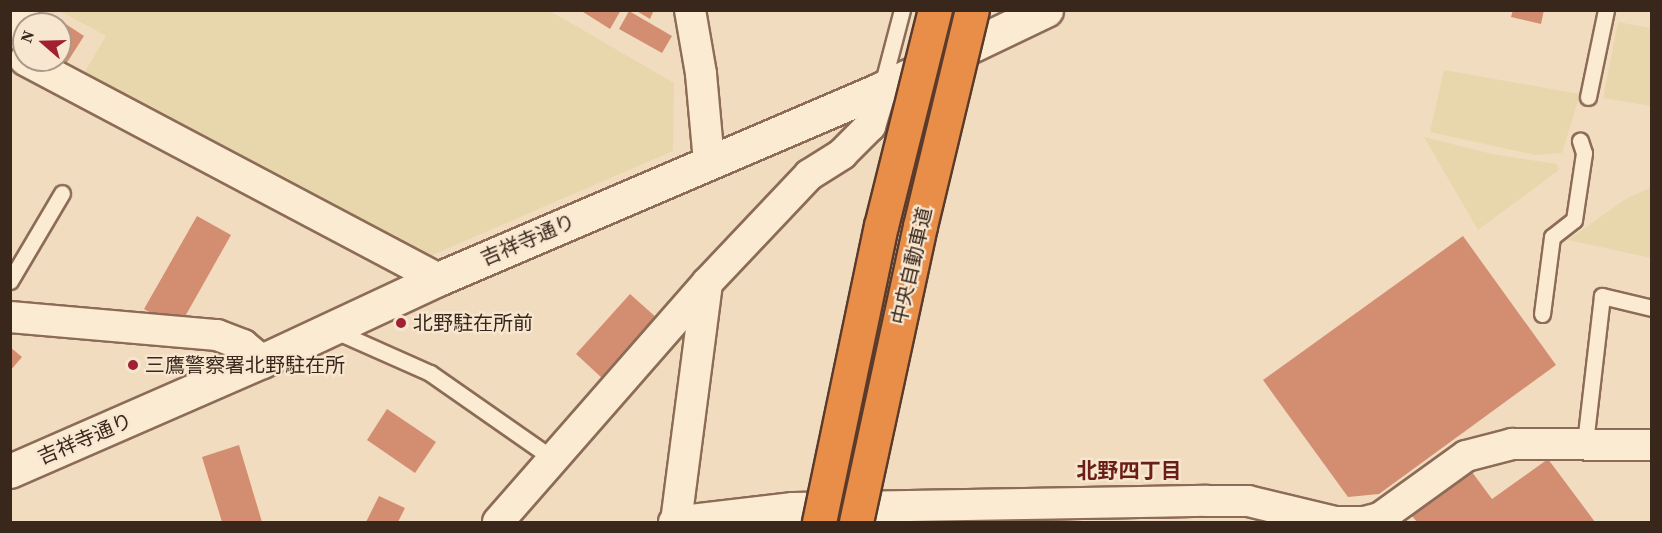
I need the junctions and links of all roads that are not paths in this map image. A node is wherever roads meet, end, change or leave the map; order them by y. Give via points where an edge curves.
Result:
1 (24, 10) edge
2 (690, 10) edge
3 (902, 10) edge
4 (935, 10) edge
5 (972, 10) edge
6 (1046, 10) edge
7 (1606, 10) edge
8 (10, 33) edge
9 (47, 72) edge
10 (881, 88) junction
11 (1588, 97) dead end
12 (1580, 141) dead end
13 (709, 162) junction
14 (62, 193) dead end
15 (438, 279) junction
16 (10, 281) edge
17 (707, 283) junction
18 (1652, 308) edge
19 (1542, 314) dead end
20 (10, 317) edge
21 (330, 328) junction
22 (262, 361) junction
23 (1585, 443) junction
24 (1652, 445) edge
25 (552, 458) junction
26 (10, 471) edge
27 (1209, 512) edge
28 (498, 522) edge
29 (675, 522) edge
30 (819, 522) edge
31 (856, 522) edge

1 - 8 street
2 - 13 street
3 - 10 lane
4 - 30 highway, 中央自動車道, bridge via 881,226
5 - 31 highway, 中央自動車道, bridge
6 - 10 main road, 吉祥寺通り
7 - 11 lane
9 - 15 street
10 - 13 main road, 吉祥寺通り
10 - 17 street via 870,126 842,154 809,175
12 - 19 lane via 1584,153 1574,220 1552,237
13 - 15 main road, 吉祥寺通り
14 - 16 lane
15 - 21 main road, 吉祥寺通り
17 - 25 street
17 - 29 street
18 - 23 lane via 1602,296
20 - 22 street via 217,335 243,345
21 - 22 main road, 吉祥寺通り
21 - 25 lane via 430,373
22 - 26 main road, 吉祥寺通り
23 - 24 street
23 - 27 street via 1512,444 1466,456 1380,518 1364,522 1335,522 1248,501
25 - 28 street
27 - 29 street via 793,508

